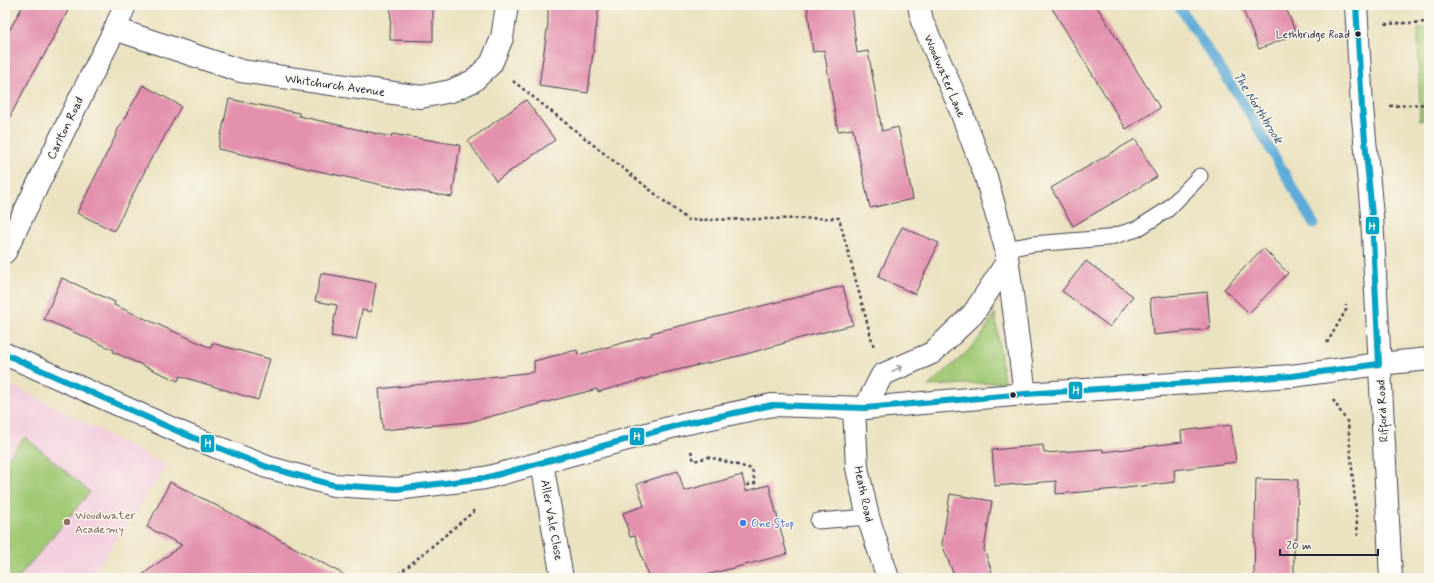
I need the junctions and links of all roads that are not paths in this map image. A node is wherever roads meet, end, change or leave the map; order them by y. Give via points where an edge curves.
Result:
1 (125, 5) edge
2 (506, 5) edge
3 (919, 5) edge
4 (1356, 5) edge
5 (115, 29) junction
6 (1200, 176) dead end
7 (5, 252) edge
8 (1007, 255) junction
9 (5, 354) edge
10 (1429, 359) edge
11 (1379, 364) junction
12 (1025, 394) junction
13 (860, 408) junction
14 (542, 463) junction
15 (868, 517) junction
16 (818, 521) dead end
17 (562, 578) edge
18 (888, 578) edge
19 (1391, 578) edge

1 - 5 street, Carlton Road
2 - 5 street, Whitchurch Avenue via 502,38 491,64 473,81 451,92 421,97 241,71
3 - 8 street, Woodwater Lane via 922,21 986,177
4 - 11 street, Rifford Road via 1372,216
5 - 7 street, Carlton Road
6 - 8 lane via 1168,210 1137,229 1107,238 1033,244
8 - 12 street, Woodwater Lane
13 -> 8 street via 882,375 932,353 973,314
9 - 14 street via 184,434 267,467 333,485 397,489 485,478
10 - 11 street
11 - 12 street via 1292,376
11 - 19 street, Rifford Road
12 - 13 street
13 - 14 street via 772,405 683,424
13 - 15 street, Heath Road via 857,468
14 - 17 street, Aller Vale Close
15 - 16 lane
15 - 18 street, Heath Road

